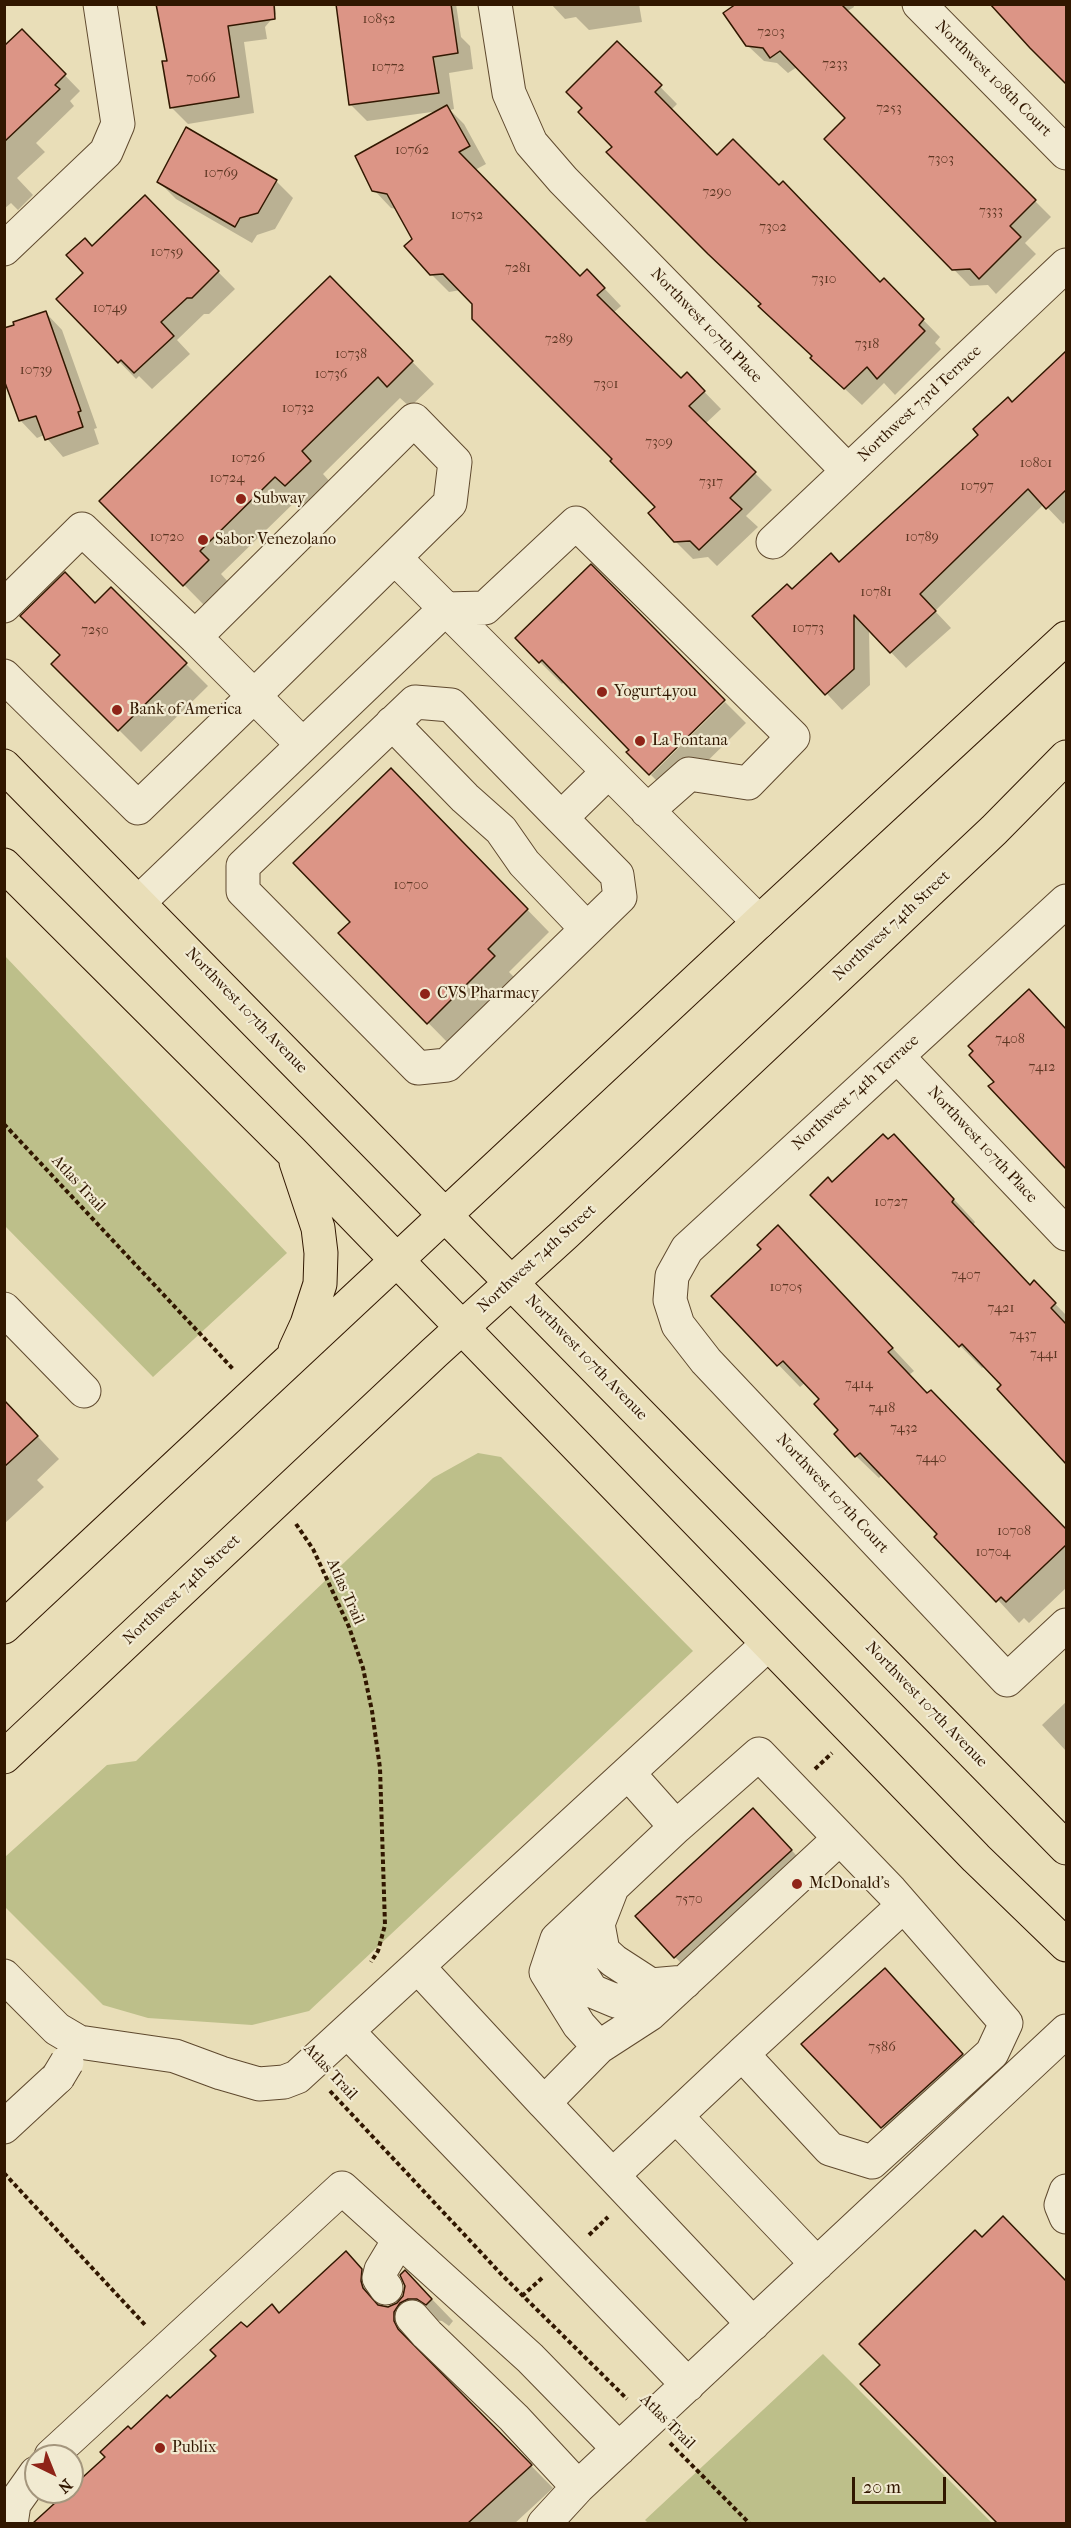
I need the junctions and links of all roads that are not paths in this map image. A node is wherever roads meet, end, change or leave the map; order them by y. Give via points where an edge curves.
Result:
1 (100, 4) edge
2 (495, 4) edge
3 (919, 4) edge
4 (1066, 153) edge
5 (4, 249) edge
6 (1066, 265) edge
7 (848, 471) junction
8 (773, 542) dead end
9 (395, 558) junction
10 (4, 606) edge
11 (445, 609) junction
12 (195, 637) junction
13 (1066, 638) edge
14 (4, 676) edge
15 (254, 696) junction
16 (385, 731) junction
17 (303, 745) junction
18 (1066, 757) edge
19 (4, 766) edge
20 (608, 772) junction
21 (260, 785) junction
22 (648, 811) junction
23 (561, 818) junction
24 (293, 819) junction
25 (4, 865) edge
26 (1066, 901) edge
27 (139, 902) junction
28 (759, 922) junction
29 (586, 929) junction
30 (897, 1056) junction
31 (292, 1152) junction
32 (446, 1215) junction
33 (1066, 1234) edge
34 (397, 1261) junction
35 (512, 1282) junction
36 (670, 1300) joint
37 (4, 1310) edge
38 (462, 1328) junction
39 (289, 1362) junction
40 (84, 1391) dead end
41 (1066, 1625) edge
42 (4, 1627) edge
43 (767, 1645) junction
44 (4, 1757) edge
45 (628, 1773) junction
46 (676, 1827) junction
47 (840, 1838) junction
48 (1066, 1848) edge
49 (612, 1886) junction
50 (903, 1906) junction
51 (1066, 1945) edge
52 (418, 1967) junction
53 (4, 1976) edge
54 (685, 1982) junction
55 (1066, 2031) edge
56 (348, 2032) junction
57 (599, 2047) junction
58 (742, 2054) junction
59 (68, 2060) junction
60 (544, 2103) junction
61 (9, 2114) edge
62 (676, 2116) junction
63 (613, 2175) junction
64 (1066, 2191) edge
65 (1066, 2217) edge
66 (399, 2240) junction
67 (817, 2264) junction
68 (386, 2288) dead end
69 (412, 2317) dead end
70 (753, 2324) junction
71 (687, 2385) junction
72 (64, 2444) edge
73 (619, 2449) junction
74 (578, 2487) junction
75 (24, 2489) edge
76 (11, 2523) edge
77 (544, 2523) edge

1 - 5 street via 118,124 106,153
2 - 7 street, Northwest 107th Place via 509,93 531,143
3 - 4 street, Northwest 108th Court
6 - 7 street, Northwest 73rd Terrace
7 - 8 street, Northwest 73rd Terrace
9 - 11 street
9 - 12 street via 450,503 455,462 414,420
9 - 15 street
10 - 12 street via 82,529
11 - 17 street
11 - 20 street
11 - 22 street via 485,609 576,523 793,737 748,783 689,774
12 - 15 street
13 - 28 main road
14 - 15 street via 138,808
15 - 17 street
16 - 23 street via 415,702 450,705
16 - 24 street
16 - 29 street via 446,808 524,863
17 - 21 street
18 - 35 main road, Northwest 74th Street via 968,855
19 - 27 main road, Northwest 107th Avenue
20 - 22 street
20 - 23 street
21 - 24 street
21 - 27 street
22 - 28 street
23 - 29 street via 617,875 620,897
24 - 29 street via 243,866 243,891 418,1068 447,1065
25 - 31 main road
26 - 30 street, Northwest 74th Terrace
27 - 32 main road, Northwest 107th Avenue
28 - 32 main road
30 - 33 street, Northwest 107th Place
30 - 36 street, Northwest 74th Terrace via 687,1249 672,1276
31 - 34 main road
31 - 39 main road via 318,1228 321,1253 320,1284
32 - 34 main road
32 - 35 main road, Northwest 107th Avenue
34 - 38 main road
34 - 39 main road
35 - 38 main road, Northwest 74th Street
35 - 48 main road, Northwest 107th Avenue
36 - 41 street, Northwest 107th Court via 678,1325 706,1361 1006,1680
37 - 40 street
38 - 43 main road
38 - 44 main road, Northwest 74th Street
39 - 42 main road
43 - 45 street
43 - 51 main road
45 - 46 street
45 - 52 street
46 - 47 street via 759,1754
46 - 49 street
47 - 50 street
47 - 54 street
49 - 54 street via 598,1924 603,1951 651,1985
49 - 57 street via 556,1939 546,1972 579,2025
50 - 58 street
50 - 58 street via 1006,2023 992,2053 872,2162 830,2149
52 - 56 street
52 - 60 street
53 - 59 street via 57,2029
54 - 57 street via 650,2014
55 - 67 street
56 - 59 street via 309,2068 284,2082 259,2084 175,2056
56 - 71 street
57 - 60 street
58 - 62 street
59 - 61 street
60 - 63 street
62 - 63 street
62 - 67 street
63 - 70 street
64 - 65 street via 1061,2205
66 - 68 street via 381,2270 379,2278
66 - 72 street via 342,2188
66 - 73 street via 530,2358
67 - 70 street
69 - 74 street
70 - 71 street
71 - 73 street
73 - 74 street
74 - 77 street
75 - 76 street via 14,2504

